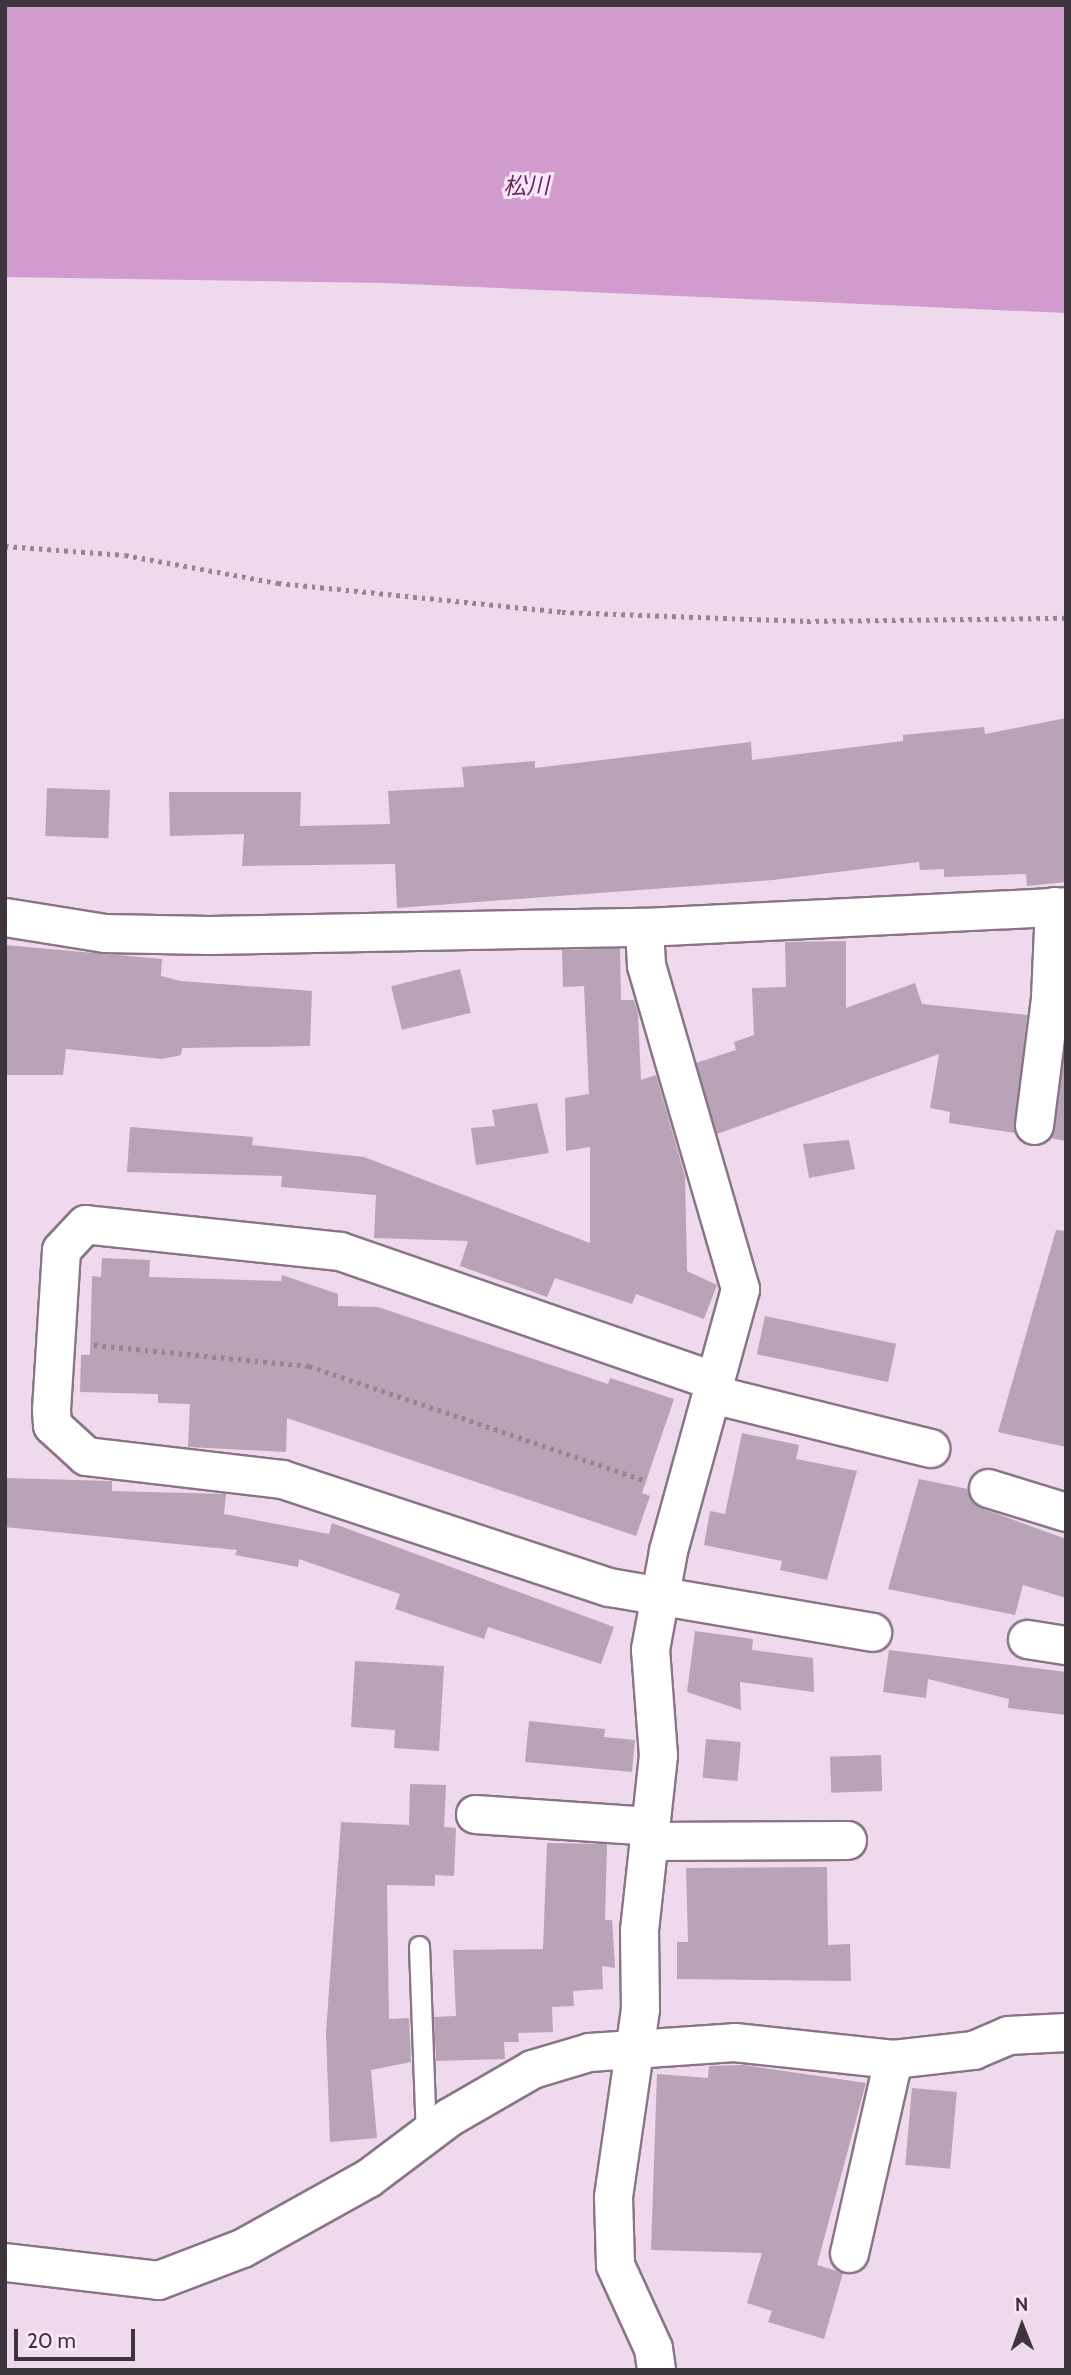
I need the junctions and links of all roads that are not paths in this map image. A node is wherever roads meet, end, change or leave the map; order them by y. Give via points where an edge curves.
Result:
1 (1060, 906) edge
2 (5, 917) edge
3 (644, 927) junction
4 (1058, 998) edge
5 (1034, 1125) dead end
6 (713, 1387) junction
7 (930, 1448) dead end
8 (988, 1488) dead end
9 (1066, 1512) edge
10 (660, 1599) junction
11 (872, 1632) dead end
12 (1027, 1639) dead end
13 (1066, 1645) edge
14 (475, 1814) dead end
15 (649, 1834) junction
16 (847, 1840) dead end
17 (419, 1946) dead end
18 (1066, 2032) edge
19 (633, 2048) junction
20 (893, 2059) junction
21 (426, 2134) junction
22 (849, 2253) dead end
23 (5, 2262) edge
24 (656, 2370) edge

1 - 3 street
1 - 4 street
2 - 3 street via 144,934
3 - 6 street via 646,965 740,1272
4 - 5 street
6 - 7 street
6 - 10 street
6 - 10 street via 340,1251 85,1224 61,1250 52,1425 86,1456 282,1479
8 - 9 street
10 - 11 street
10 - 15 street via 650,1649 658,1755
12 - 13 street
14 - 15 street
15 - 16 street
15 - 19 street
17 - 21 lane
18 - 20 street via 1008,2035 973,2050
19 - 20 street via 734,2042
19 - 21 street via 532,2069
19 - 24 street via 613,2197 615,2265 653,2348
20 - 22 street
21 - 23 street via 368,2178 242,2248 158,2280

